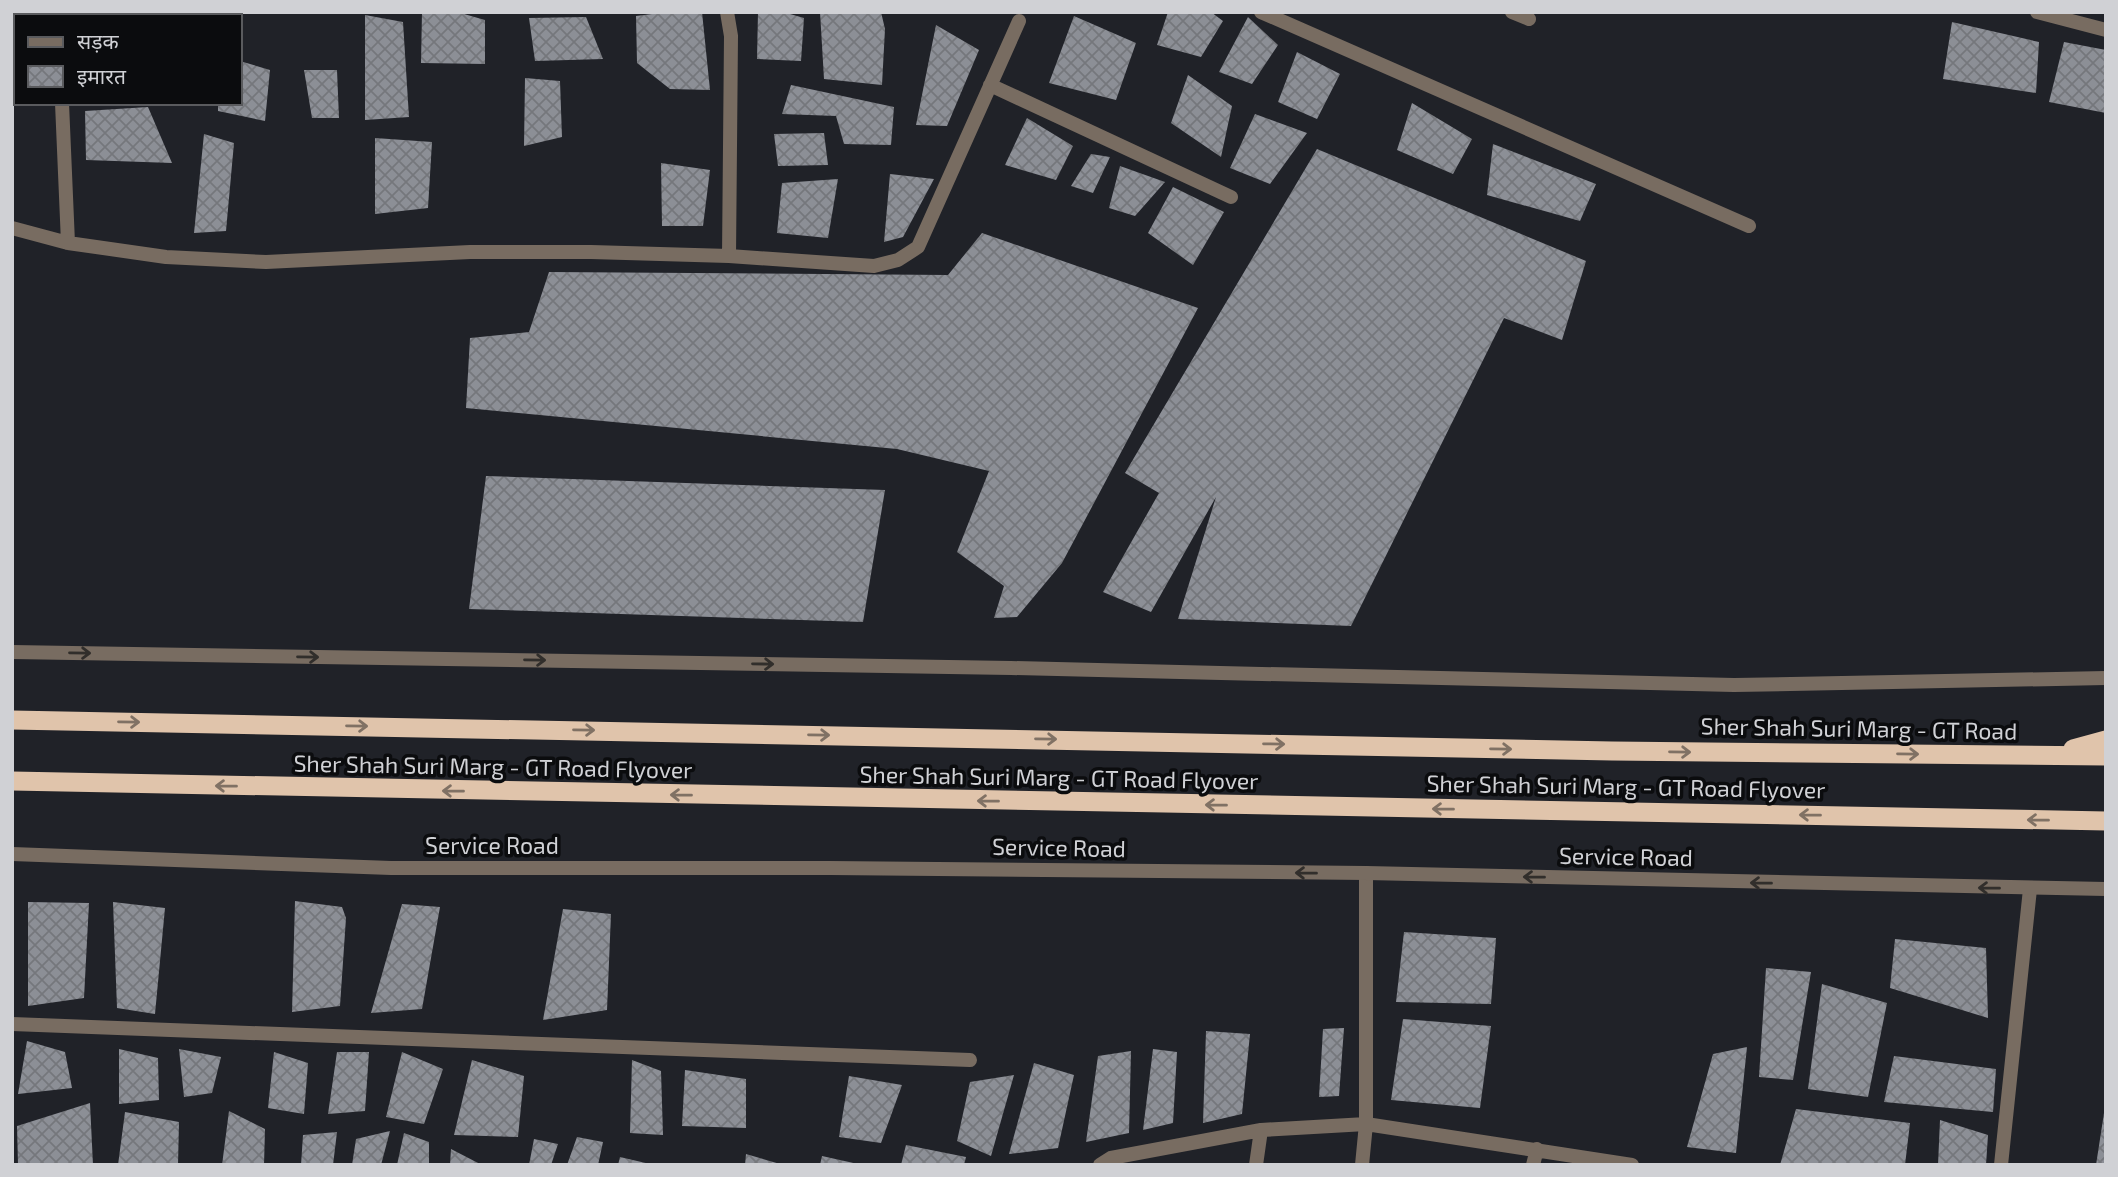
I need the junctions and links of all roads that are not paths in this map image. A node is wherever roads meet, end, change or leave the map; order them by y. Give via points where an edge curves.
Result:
1 (727, 12) edge
2 (1261, 12) edge
3 (1512, 12) edge
4 (2037, 12) edge
5 (1529, 19) dead end
6 (1019, 21) dead end
7 (2106, 30) edge
8 (990, 85) junction
9 (62, 105) edge
10 (1231, 197) dead end
11 (1749, 226) dead end
12 (12, 228) edge
13 (68, 243) junction
14 (729, 256) junction
15 (12, 652) edge
16 (2106, 678) edge
17 (12, 720) edge
18 (2106, 740) edge
19 (1612, 751) joint
20 (2017, 755) junction
21 (2106, 756) edge
22 (12, 781) edge
23 (2106, 821) edge
24 (12, 854) edge
25 (1366, 873) junction
26 (2030, 889) junction
27 (2106, 889) edge
28 (12, 1024) edge
29 (970, 1060) dead end
30 (1366, 1124) junction
31 (1261, 1130) junction
32 (1537, 1149) junction
33 (1100, 1165) edge
34 (1256, 1165) edge
35 (1363, 1165) edge
36 (1533, 1165) edge
37 (1632, 1165) edge
38 (2001, 1165) edge

1 - 14 street via 731,36
2 - 11 street
3 - 5 street
4 - 7 street
6 - 8 street
8 - 10 street
8 - 14 street via 918,247 898,260 874,266
9 - 13 street
12 - 13 street
13 - 14 street via 166,257 266,262 470,252
15 -> 16 street via 1734,685
17 -> 19 highway, Sher Shah Suri Marg - GT Road Flyover
18 - 20 highway via 2063,751
19 -> 20 highway, Sher Shah Suri Marg - GT Road
20 - 21 highway, Sher Shah Suri Marg - GT Road
23 -> 22 highway, Sher Shah Suri Marg - GT Road Flyover
25 -> 24 street, Service Road via 391,868
26 -> 25 street, Service Road
25 - 30 street
26 - 27 street, Service Road
26 - 38 street
28 - 29 street
30 - 31 street
30 - 32 street
30 - 35 street
31 - 33 street via 1111,1158
31 - 34 street
32 - 36 street
32 - 37 street

